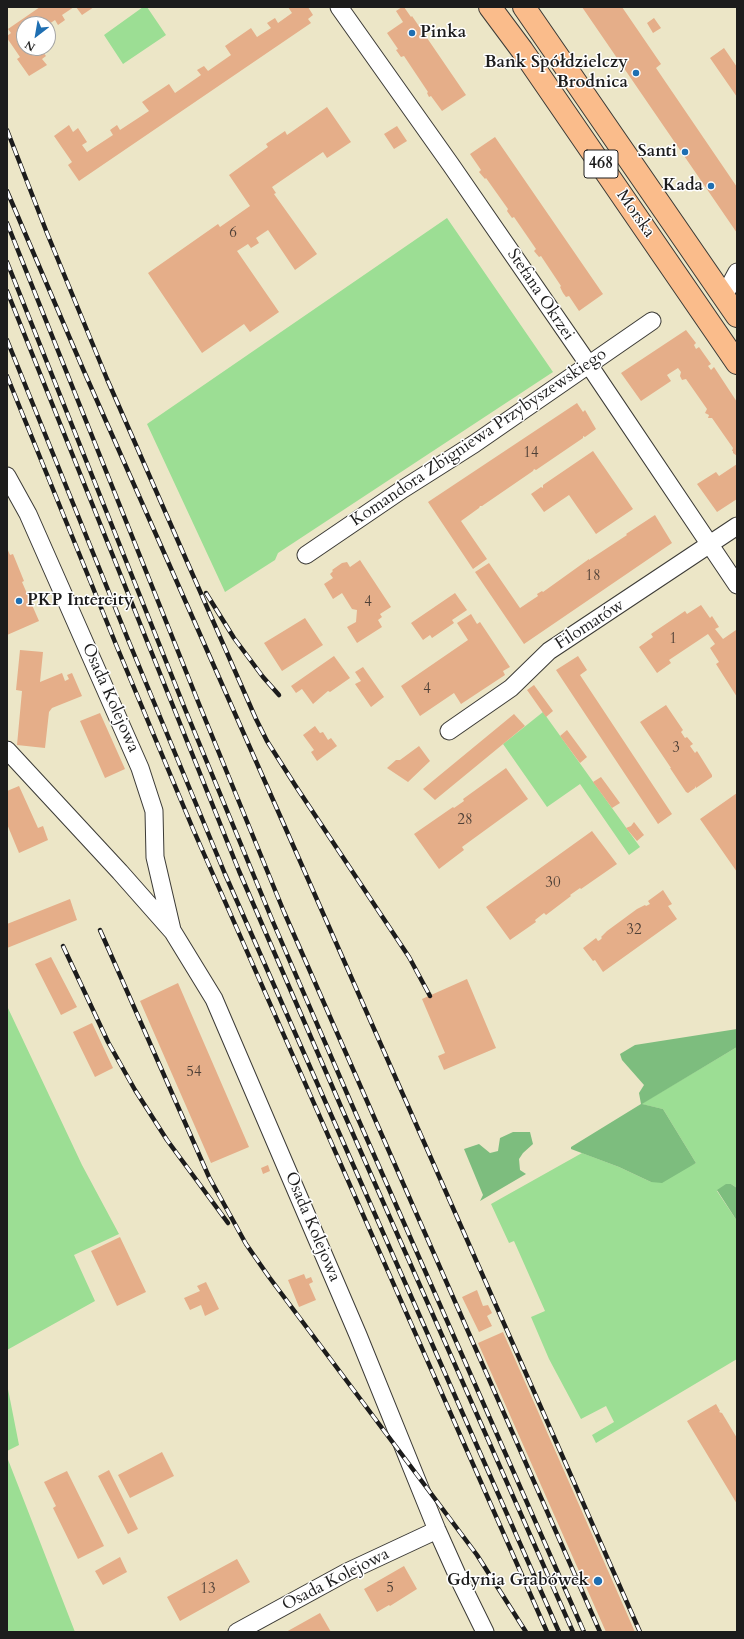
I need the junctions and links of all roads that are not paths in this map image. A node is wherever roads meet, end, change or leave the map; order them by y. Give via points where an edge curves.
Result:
1 (339, 7) edge
2 (490, 7) edge
3 (524, 7) edge
4 (737, 272) edge
5 (724, 296) junction
6 (737, 316) edge
7 (652, 321) dead end
8 (737, 363) edge
9 (588, 365) junction
10 (7, 476) edge
11 (737, 526) edge
12 (709, 545) junction
13 (306, 555) dead end
14 (737, 585) edge
15 (449, 731) dead end
16 (7, 750) edge
17 (173, 932) junction
18 (437, 1530) junction
19 (237, 1632) edge
20 (486, 1632) edge

1 - 9 street, Stefana Okrzei
2 - 8 main road, Morska / 468
3 - 5 main road, Morska / 468
4 - 5 street
5 - 6 main road, Morska / 468
7 - 9 street, Komandora Zbigniewa Przybyszewskiego
9 - 12 street, Stefana Okrzei
9 - 13 street, Komandora Zbigniewa Przybyszewskiego
10 - 17 street, Osada Kolejowa via 28,514 140,768 154,811 155,857
11 - 12 street, Filomatów
12 - 14 street, Stefana Okrzei
12 - 15 street, Filomatów via 549,651 511,688
16 - 17 street, Osada Kolejowa
17 - 18 street, Osada Kolejowa via 214,999 358,1334
18 - 19 street, Osada Kolejowa via 346,1572
18 - 20 street, Osada Kolejowa

